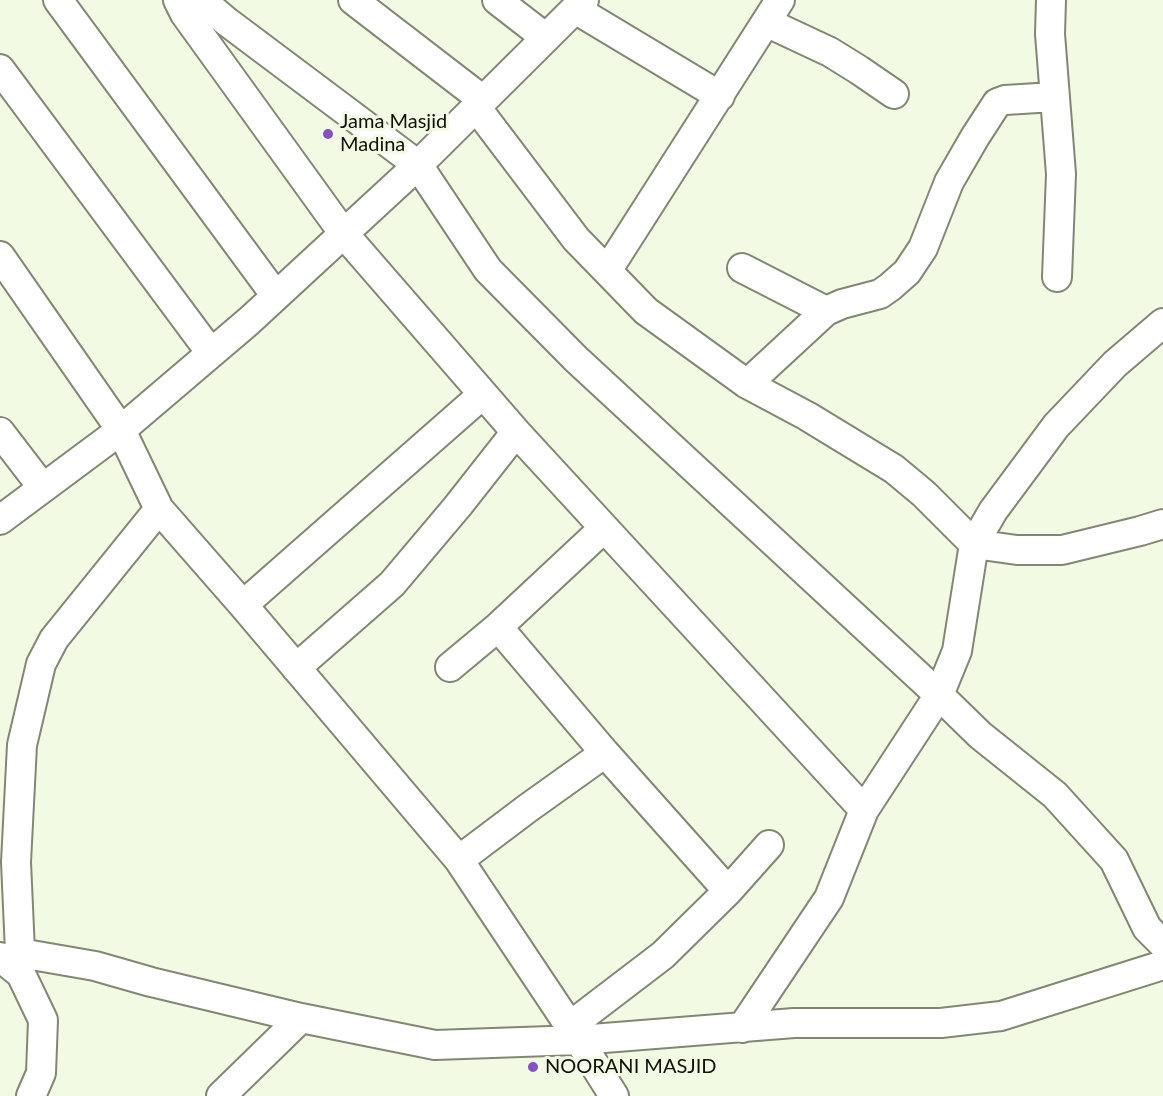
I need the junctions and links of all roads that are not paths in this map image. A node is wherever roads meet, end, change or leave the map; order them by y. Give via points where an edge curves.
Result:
1 (58, 0) edge
2 (178, 0) edge
3 (201, 0) edge
4 (353, 0) edge
5 (497, 0) edge
6 (1051, 0) edge
7 (580, 4) edge
8 (773, 11) edge
9 (546, 38) junction
10 (0, 69) edge
11 (894, 94) dead end
12 (720, 96) junction
13 (1054, 97) junction
14 (480, 103) junction
15 (418, 165) junction
16 (344, 234) junction
17 (0, 256) edge
18 (742, 268) dead end
19 (607, 271) junction
20 (1057, 277) dead end
21 (276, 296) junction
22 (826, 311) junction
23 (1163, 323) edge
24 (211, 353) junction
25 (747, 384) junction
26 (482, 394) junction
27 (121, 430) junction
28 (0, 432) edge
29 (516, 432) junction
30 (43, 488) junction
31 (159, 509) junction
32 (0, 520) edge
33 (1163, 524) edge
34 (604, 528) junction
35 (974, 544) junction
36 (243, 605) junction
37 (498, 627) junction
38 (450, 667) dead end
39 (296, 668) junction
40 (939, 695) junction
41 (605, 753) junction
42 (864, 810) junction
43 (769, 845) dead end
44 (459, 860) junction
45 (728, 891) junction
46 (1163, 944) edge
47 (14, 961) edge
48 (1163, 965) edge
49 (301, 1018) junction
50 (742, 1028) junction
51 (575, 1033) junction
52 (32, 1096) edge
53 (221, 1096) edge
54 (614, 1096) edge

1 - 21 street
2 - 16 street
3 - 15 street
4 - 14 street
5 - 9 street
6 - 13 street
7 - 9 street
7 - 12 street
8 - 11 street
8 - 12 street
9 - 14 street
10 - 24 street
12 - 19 street
13 - 20 street via 1061,174
13 - 22 street via 997,103 949,182 923,248 907,272 880,294
14 - 15 street
14 - 19 street via 576,239
15 - 16 street
15 - 40 street via 488,270 576,359
16 - 21 street
16 - 26 street
17 - 27 street
18 - 22 street
19 - 25 street via 646,311
21 - 24 street
22 - 25 street
23 - 35 street via 1115,364 1056,426 993,511
24 - 27 street
25 - 35 street via 894,469
26 - 29 street
26 - 36 street
27 - 30 street
27 - 31 street
28 - 30 street
29 - 34 street
29 - 39 street via 392,584
30 - 32 street
31 - 36 street
31 - 47 street via 54,639 41,664 22,745
33 - 35 street via 1062,550 1017,550
34 - 37 street
34 - 42 street
35 - 40 street via 957,651
36 - 39 street
37 - 38 street
37 - 41 street
39 - 44 street
40 - 42 street
40 - 46 street via 980,735 1055,795 1114,860 1148,928
41 - 44 street
41 - 45 street
42 - 50 street via 829,898
43 - 45 street
44 - 51 street
45 - 51 street
47 - 49 street via 95,966
47 - 52 street via 43,1020 41,1073
48 - 50 street via 1001,1016 941,1023 794,1023
49 - 51 street via 435,1045
49 - 53 street
50 - 51 street
51 - 54 street

